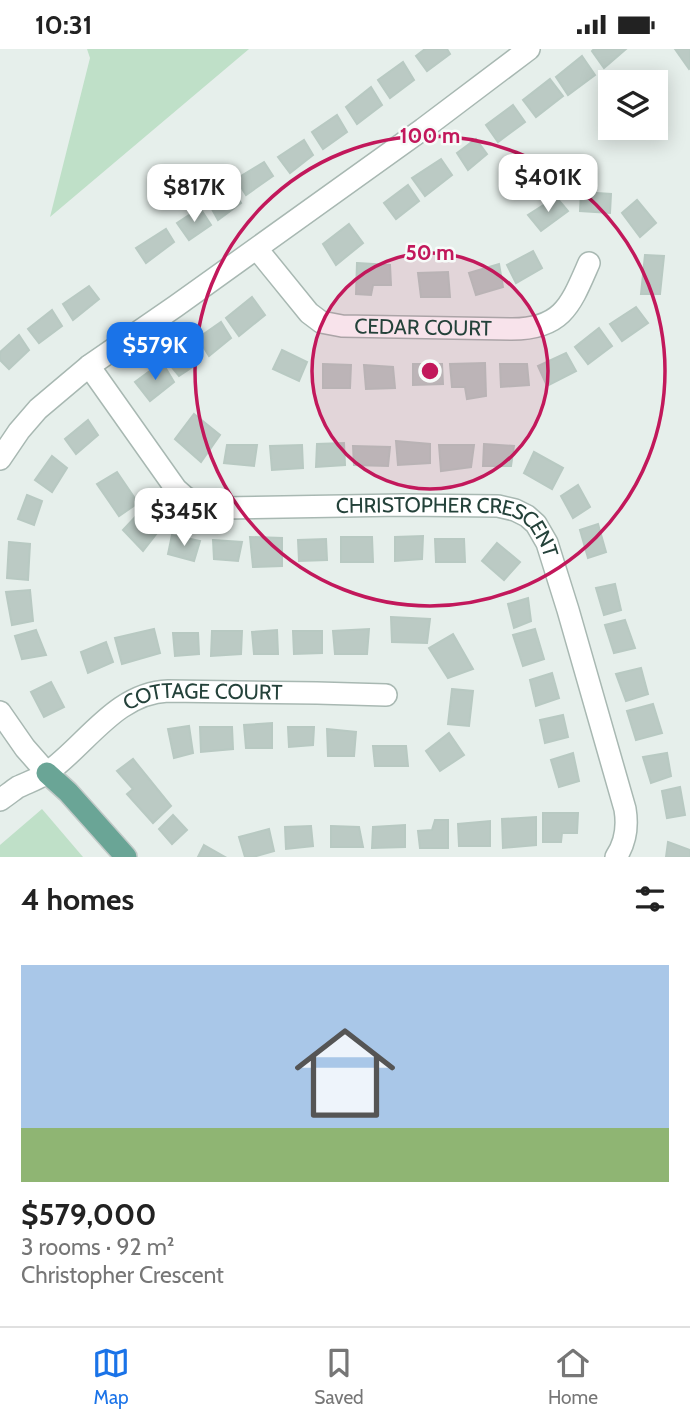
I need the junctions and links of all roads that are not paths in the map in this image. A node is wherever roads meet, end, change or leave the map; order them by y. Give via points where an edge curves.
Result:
1 (529, 49) edge
2 (257, 249) junction
3 (589, 263) dead end
4 (89, 366) junction
5 (0, 459) edge
6 (386, 695) dead end
7 (0, 712) edge
8 (47, 773) junction
9 (0, 800) edge
10 (125, 857) edge
11 (616, 857) edge

1 - 2 street
2 - 3 street, CEDAR COURT via 309,313 321,322 342,326 535,328 572,302
2 - 4 street
4 - 5 street via 38,409
4 - 11 street, CHRISTOPHER CRESCENT via 167,479 194,502 222,508 498,506 532,520 547,543 625,809 625,838
6 - 8 street, COTTAGE COURT via 151,692 109,717
7 - 8 street
8 - 9 street, COTTAGE COURT
8 - 10 main road

